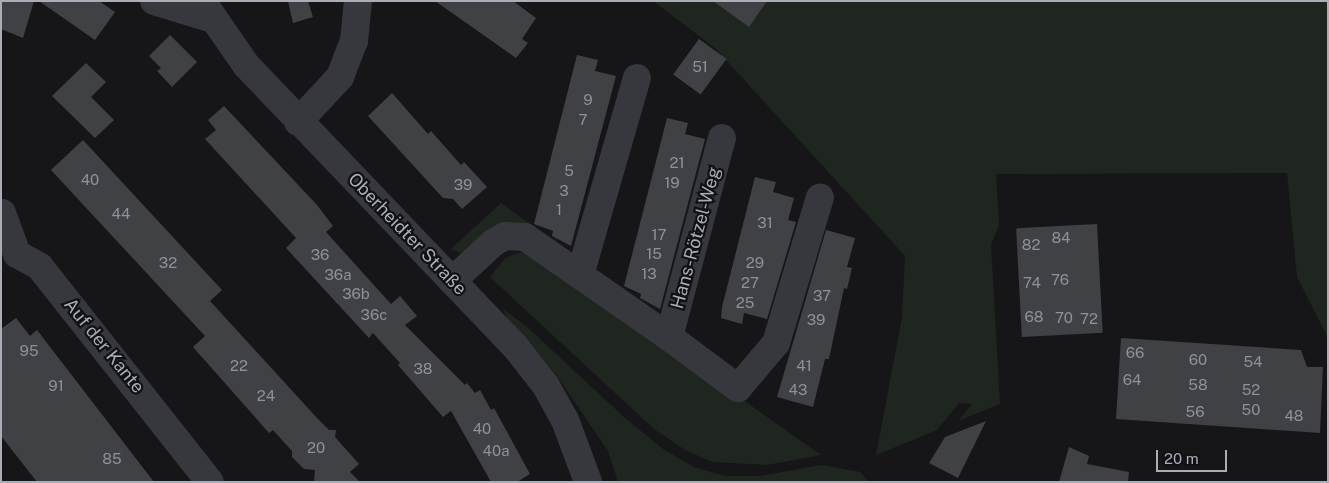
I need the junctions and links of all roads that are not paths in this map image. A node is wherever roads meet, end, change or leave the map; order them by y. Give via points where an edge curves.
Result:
1 (154, 1) edge
2 (358, 1) edge
3 (207, 10) edge
4 (637, 78) dead end
5 (298, 122) junction
6 (722, 138) dead end
7 (820, 197) dead end
8 (2, 213) edge
9 (580, 275) junction
10 (452, 281) junction
11 (669, 337) junction
12 (210, 482) edge
13 (588, 482) edge

1 - 3 street
2 - 5 street via 354,41 340,77
3 - 5 street, Oberheidter Straße via 246,65
4 - 9 street
5 - 10 street, Oberheidter Straße
6 - 11 street, Hans-Rötzel-Weg
7 - 11 street, Hans-Rötzel-Weg via 776,343 738,388
8 - 12 street, Auf der Kante via 17,254 40,267
9 - 10 street, Hans-Rötzel-Weg via 525,237 514,235 493,243
9 - 11 street, Hans-Rötzel-Weg
10 - 13 street, Oberheidter Straße via 514,345 546,386 578,449

